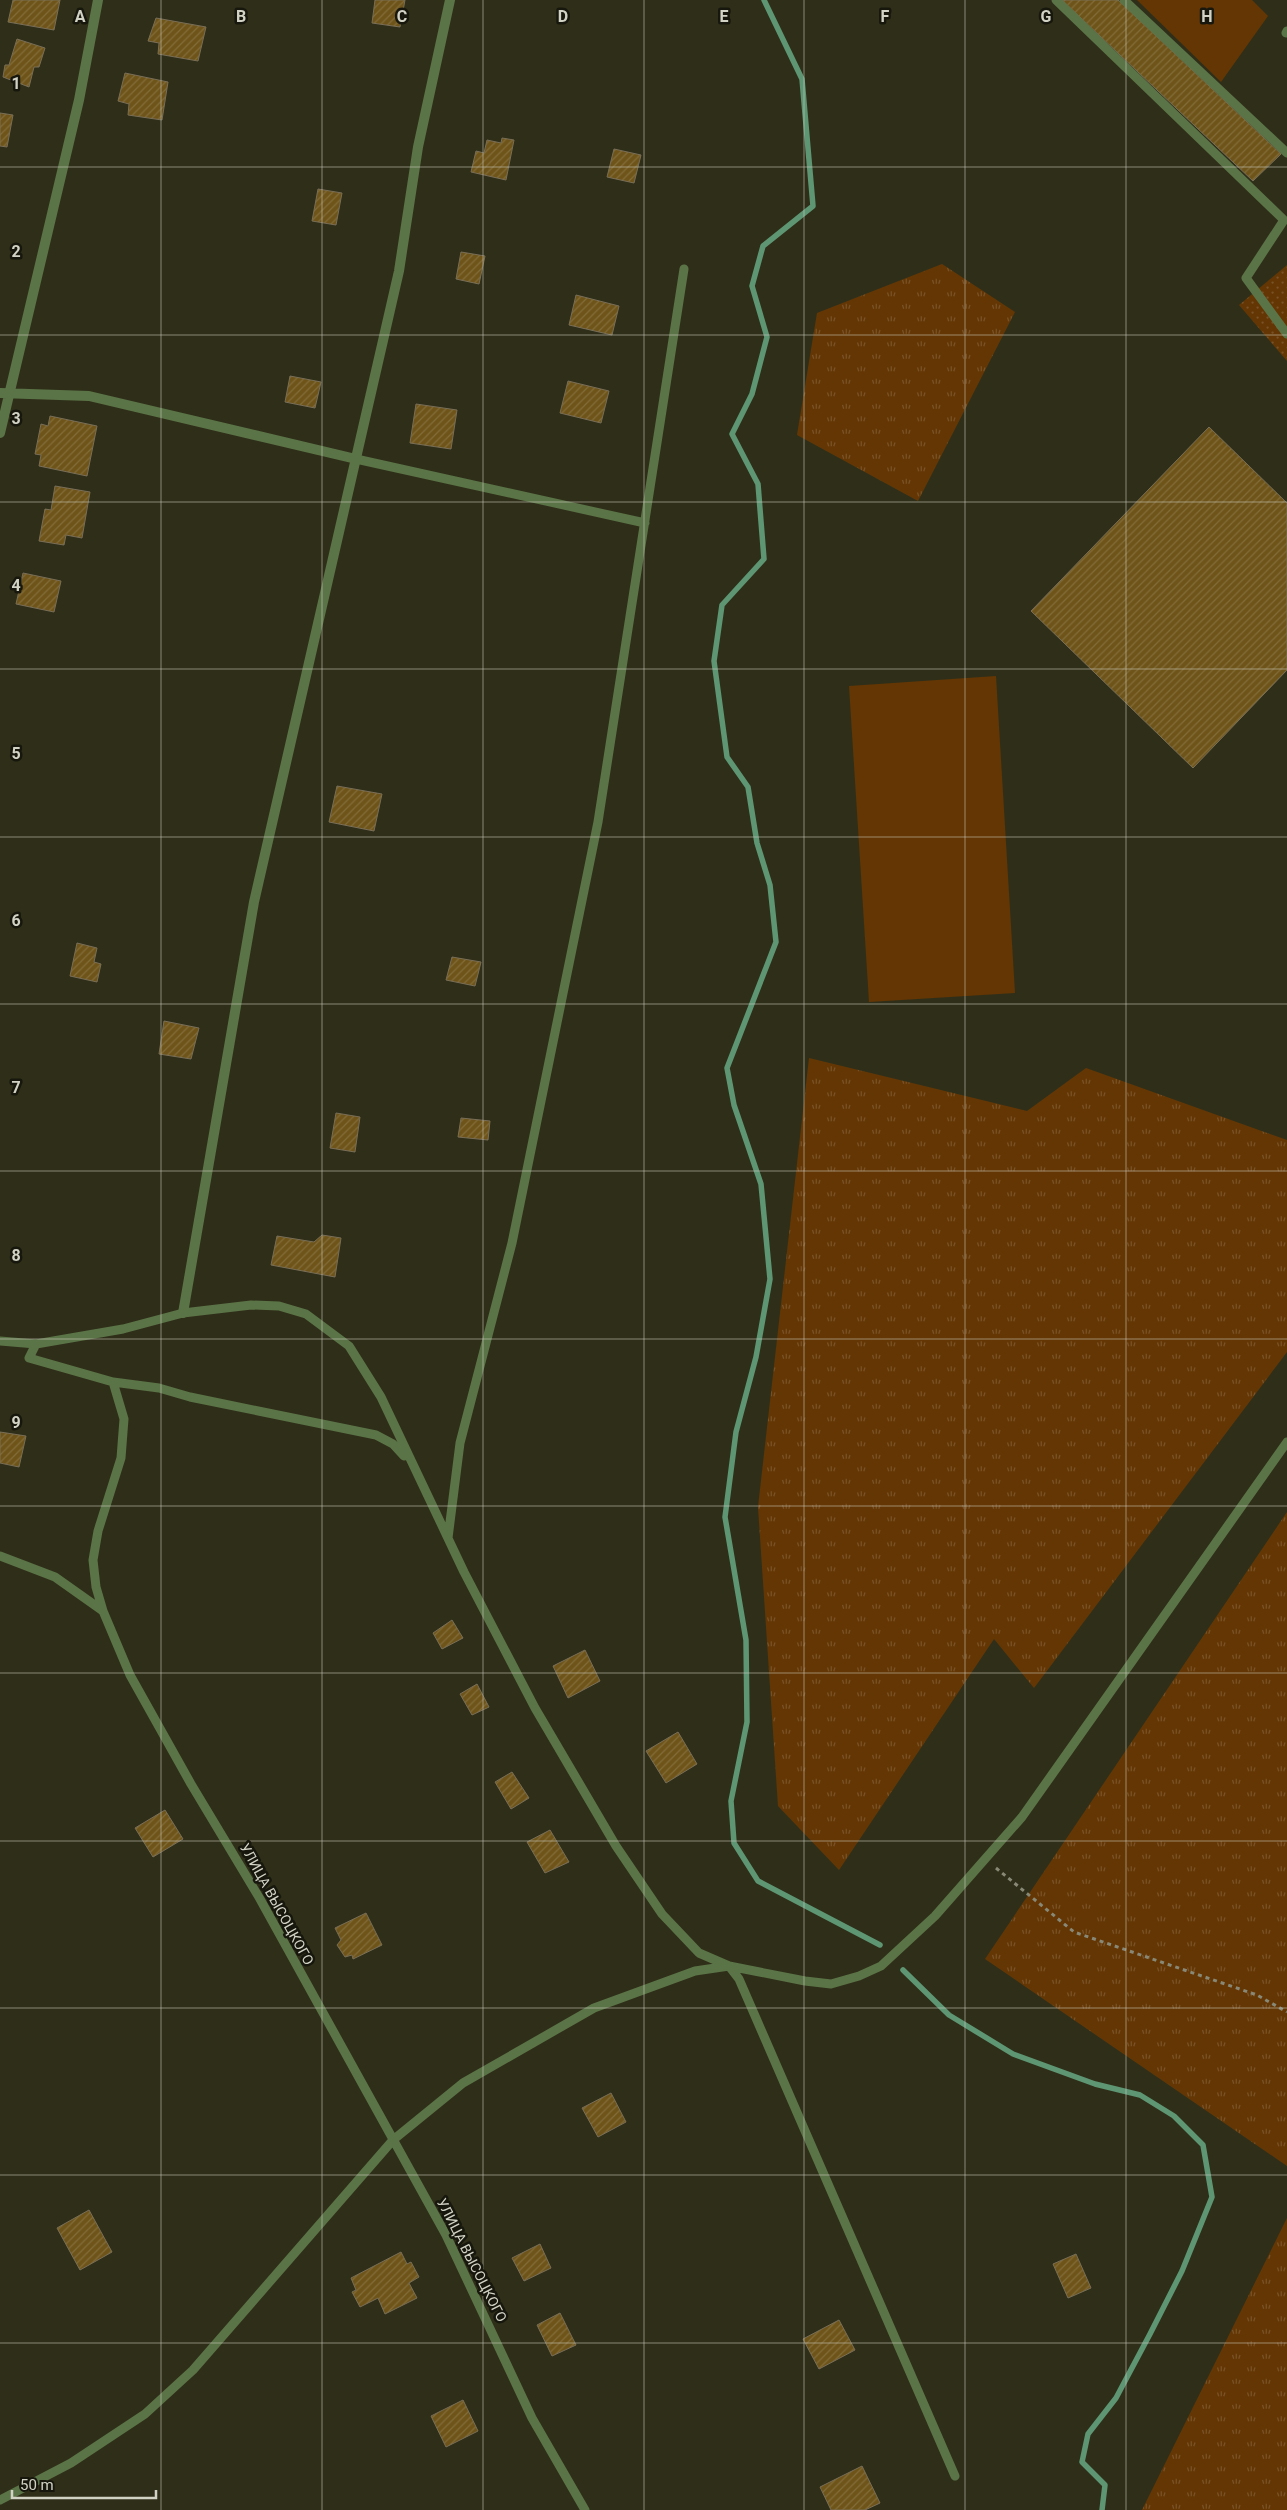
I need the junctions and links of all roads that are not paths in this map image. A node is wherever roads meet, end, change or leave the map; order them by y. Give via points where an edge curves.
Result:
1 (98, 0) edge
2 (450, 0) edge
3 (1056, 0) edge
4 (1124, 0) edge
5 (1287, 153) edge
6 (1285, 218) edge
7 (684, 269) dead end
8 (1287, 334) edge
9 (4, 393) edge
10 (0, 433) edge
11 (356, 459) junction
12 (645, 523) junction
13 (184, 1313) junction
14 (0, 1341) edge
15 (36, 1344) junction
16 (113, 1382) junction
17 (1287, 1442) edge
18 (410, 1462) junction
19 (448, 1539) junction
20 (0, 1556) edge
21 (103, 1611) junction
22 (729, 1966) junction
23 (393, 2140) junction
24 (955, 2476) dead end
25 (0, 2500) edge
26 (585, 2510) edge

1 - 9 street via 79,100
2 - 11 street via 418,147 399,271
3 - 6 lane
4 - 5 lane
6 - 8 lane via 1246,278
7 - 12 lane
9 - 10 street
9 - 11 street via 89,396
11 - 12 lane
11 - 13 street via 254,902
12 - 19 lane via 598,822 512,1243 460,1443
13 - 15 lane via 123,1329
13 - 18 lane via 251,1305 279,1306 306,1314 349,1346 381,1397
14 - 15 lane
15 - 16 lane via 29,1358
16 - 18 lane via 159,1388 376,1435 393,1444
16 - 21 lane, УЛИЦА ВЫСОЦКОГО via 124,1419 121,1458 98,1531 93,1560
17 - 22 lane via 1022,1816 935,1916 880,1966 831,1984
18 - 19 lane
19 - 22 lane via 536,1708 616,1846 662,1914 699,1953
20 - 21 lane via 55,1577
21 - 23 lane, УЛИЦА ВЫСОЦКОГО via 130,1675 190,1784 260,1898
22 - 23 lane via 695,1970 594,2008 463,2083
22 - 24 lane via 739,1979
23 - 25 lane via 193,2370 146,2414 71,2463
23 - 26 lane, УЛИЦА ВЫСОЦКОГО via 446,2235 532,2418

